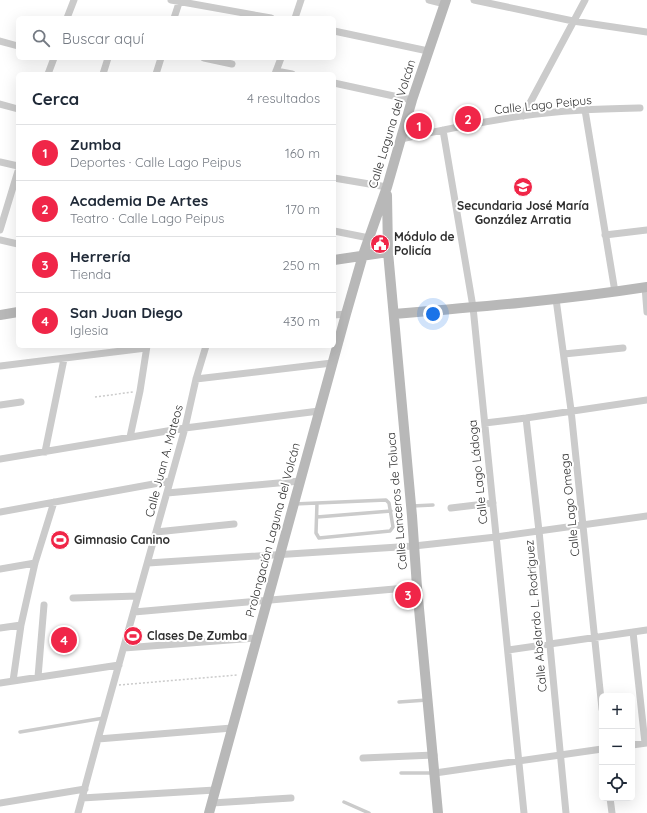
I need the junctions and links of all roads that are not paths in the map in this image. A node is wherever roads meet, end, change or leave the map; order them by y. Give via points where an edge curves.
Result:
1 (74, 0) edge
2 (171, 0) edge
3 (301, 0) edge
4 (429, 0) edge
5 (474, 0) edge
6 (585, 0) edge
7 (179, 1) edge
8 (445, 2) edge
9 (68, 16) edge
10 (175, 16) edge
11 (260, 16) edge
12 (296, 16) edge
13 (572, 21) junction
14 (336, 31) edge
15 (647, 32) edge
16 (0, 41) edge
17 (16, 45) edge
18 (428, 51) junction
19 (53, 60) edge
20 (107, 60) edge
21 (160, 60) edge
22 (213, 60) edge
23 (280, 60) edge
24 (232, 64) dead end
25 (49, 72) edge
26 (104, 72) edge
27 (157, 72) edge
28 (276, 72) edge
29 (336, 83) edge
30 (412, 100) junction
31 (0, 104) edge
32 (16, 108) edge
33 (640, 108) dead end
34 (585, 110) junction
35 (523, 116) junction
36 (443, 130) junction
37 (401, 139) junction
38 (0, 162) edge
39 (16, 166) edge
40 (16, 178) edge
41 (336, 178) edge
42 (387, 187) junction
43 (0, 230) edge
44 (647, 230) edge
45 (336, 231) edge
46 (605, 235) junction
47 (369, 238) junction
48 (0, 240) edge
49 (16, 244) edge
50 (388, 252) junction
51 (363, 255) junction
52 (336, 260) edge
53 (646, 287) edge
54 (615, 292) junction
55 (556, 299) junction
56 (473, 307) junction
57 (16, 312) edge
58 (647, 312) edge
59 (346, 314) junction
60 (394, 314) junction
61 (0, 315) edge
62 (336, 315) edge
63 (139, 348) edge
64 (146, 348) edge
65 (205, 348) edge
66 (622, 348) dead end
67 (564, 354) junction
68 (64, 359) junction
69 (332, 363) junction
70 (0, 366) edge
71 (196, 379) junction
72 (647, 400) edge
73 (21, 402) dead end
74 (0, 405) edge
75 (571, 410) junction
76 (319, 411) junction
77 (526, 418) junction
78 (485, 423) junction
79 (185, 428) junction
80 (130, 437) junction
81 (45, 452) junction
82 (0, 459) edge
83 (300, 480) junction
84 (170, 481) junction
85 (167, 493) junction
86 (54, 502) junction
87 (493, 502) junction
88 (317, 503) junction
89 (293, 504) junction
90 (433, 505) dead end
91 (411, 506) junction
92 (451, 508) dead end
93 (392, 511) junction
94 (0, 512) edge
95 (647, 516) edge
96 (317, 517) junction
97 (234, 524) dead end
98 (583, 525) junction
99 (539, 531) junction
100 (156, 532) junction
101 (496, 537) junction
102 (414, 546) junction
103 (280, 554) junction
104 (35, 563) junction
105 (148, 563) junction
106 (0, 569) edge
107 (417, 588) junction
108 (138, 596) junction
109 (73, 598) dead end
110 (267, 600) junction
111 (44, 605) dead end
112 (134, 612) junction
113 (21, 625) junction
114 (0, 628) edge
115 (647, 630) edge
116 (633, 632) junction
117 (256, 638) junction
118 (594, 638) junction
119 (550, 644) junction
120 (124, 648) junction
121 (508, 650) junction
122 (119, 665) junction
123 (38, 677) junction
124 (13, 681) junction
125 (0, 683) edge
126 (600, 693) edge
127 (428, 700) junction
128 (399, 702) dead end
129 (104, 718) junction
130 (232, 728) junction
131 (20, 732) dead end
132 (98, 739) junction
133 (646, 743) edge
134 (635, 745) edge
135 (599, 749) edge
136 (434, 755) junction
137 (560, 755) junction
138 (363, 758) dead end
139 (519, 761) junction
140 (401, 773) dead end
141 (435, 773) junction
142 (85, 789) junction
143 (215, 790) junction
144 (82, 798) junction
145 (291, 798) dead end
146 (610, 801) edge
147 (212, 802) junction
148 (344, 802) dead end
149 (0, 803) edge
150 (78, 813) edge
151 (209, 813) edge
152 (369, 813) edge
153 (438, 813) edge
154 (524, 813) edge
155 (566, 813) edge
156 (612, 813) edge

1 - 9 street
2 - 7 street
3 - 12 street
4 - 8 street
5 - 13 street
6 - 13 street
7 - 10 street
7 - 11 street
8 - 18 main road, Calle Laguna del Volcán
13 - 15 street
13 - 35 street
14 - 18 street
16 - 17 street
18 - 30 main road, Calle Laguna del Volcán
19 - 25 street
20 - 26 street
21 - 27 street
22 - 24 street
23 - 28 street
29 - 30 street
30 - 37 main road, Calle Laguna del Volcán
31 - 32 street
33 - 34 street, Calle Lago Peipus
34 - 35 street, Calle Lago Peipus
34 - 46 street
35 - 36 street, Calle Lago Peipus
36 - 37 street, Calle Lago Peipus
36 - 56 street, Calle Lago Ládoga
37 - 42 main road, Calle Laguna del Volcán
38 - 39 street
40 - 43 street
41 - 42 street
42 - 47 main road, Calle Laguna del Volcán
42 - 50 main road, Calle Lanceros de Toluca
44 - 46 street
45 - 47 street
46 - 54 street
47 - 51 main road, Calle Laguna del Volcán
48 - 49 street
50 - 51 main road
50 - 60 main road, Calle Lanceros de Toluca
51 - 52 main road
51 - 59 main road, Prolongación Laguna del Volcán
53 - 54 main road
53 - 58 street
54 - 55 main road
55 - 56 main road
55 - 67 street, Calle Lago Omega
56 - 60 main road
56 - 78 street, Calle Lago Ládoga
57 - 61 main road
59 - 62 street
59 - 69 main road, Prolongación Laguna del Volcán
60 - 91 main road, Calle Lanceros de Toluca
63 - 68 street
64 - 80 street
65 - 71 street, Calle Juan A. Mateos
66 - 67 street
67 - 75 street, Calle Lago Omega
68 - 70 street
68 - 81 street
69 - 71 street
69 - 76 main road, Prolongación Laguna del Volcán
71 - 79 street, Calle Juan A. Mateos
72 - 75 street
73 - 74 street
75 - 77 street
75 - 98 street, Calle Lago Omega
76 - 79 street
76 - 83 main road, Prolongación Laguna del Volcán
77 - 78 street
77 - 99 street, Calle Abelardo L. Rodríguez
78 - 87 street, Calle Lago Ládoga
79 - 80 street
79 - 84 street, Calle Juan A. Mateos
80 - 81 street
81 - 82 street
83 - 85 street
83 - 89 main road, Prolongación Laguna del Volcán
84 - 85 street, Calle Juan A. Mateos
84 - 86 street
85 - 100 street, Calle Juan A. Mateos
86 - 94 street
86 - 104 street
87 - 92 street
87 - 101 street, Calle Lago Ládoga
88 - 89 lane
88 - 93 lane via 386,500
88 - 96 lane
89 - 103 main road, Prolongación Laguna del Volcán
90 - 91 lane
91 - 102 main road, Calle Lanceros de Toluca
93 - 96 lane
93 - 96 lane via 393,527 390,531 349,536 319,538 316,534
95 - 98 street
97 - 100 street
98 - 99 street
98 - 118 street, Calle Lago Omega
99 - 101 street
99 - 119 street, Calle Abelardo L. Rodríguez
100 - 105 street, Calle Juan A. Mateos
101 - 102 street
101 - 121 street, Calle Lago Ládoga
102 - 103 street
102 - 107 main road, Calle Lanceros de Toluca
103 - 105 street
103 - 110 main road, Prolongación Laguna del Volcán
104 - 106 street
104 - 113 street
105 - 108 street, Calle Juan A. Mateos
107 - 110 street
107 - 127 main road, Calle Lanceros de Toluca
108 - 109 street
108 - 112 street, Calle Juan A. Mateos
110 - 112 street
110 - 117 main road, Prolongación Laguna del Volcán
111 - 123 street
112 - 120 street, Calle Juan A. Mateos
113 - 114 street
113 - 124 street
115 - 116 street
116 - 118 street
116 - 133 street
117 - 120 street
117 - 130 main road, Prolongación Laguna del Volcán
118 - 119 street
118 - 126 street, Calle Lago Omega
119 - 121 street
119 - 137 street, Calle Abelardo L. Rodríguez
120 - 122 street, Calle Juan A. Mateos
121 - 139 street, Calle Lago Ládoga
122 - 123 street
122 - 129 street, Calle Juan A. Mateos
123 - 124 street
124 - 125 street
127 - 128 lane
127 - 136 main road, Calle Lanceros de Toluca
129 - 131 lane
129 - 132 street, Calle Juan A. Mateos
130 - 132 street
130 - 143 main road, Prolongación Laguna del Volcán
132 - 142 street, Calle Juan A. Mateos
133 - 134 street
135 - 137 street
136 - 138 street
136 - 141 main road, Calle Lanceros de Toluca
137 - 139 street
137 - 155 street, Calle Abelardo L. Rodríguez
139 - 141 street
139 - 154 street, Calle Lago Ládoga
140 - 141 lane
141 - 153 main road, Calle Lanceros de Toluca
142 - 144 street, Calle Juan A. Mateos
142 - 149 street
143 - 144 street
143 - 147 main road, Prolongación Laguna del Volcán
144 - 150 street, Calle Juan A. Mateos
145 - 147 street
146 - 156 street
147 - 151 main road, Prolongación Laguna del Volcán
148 - 152 lane

